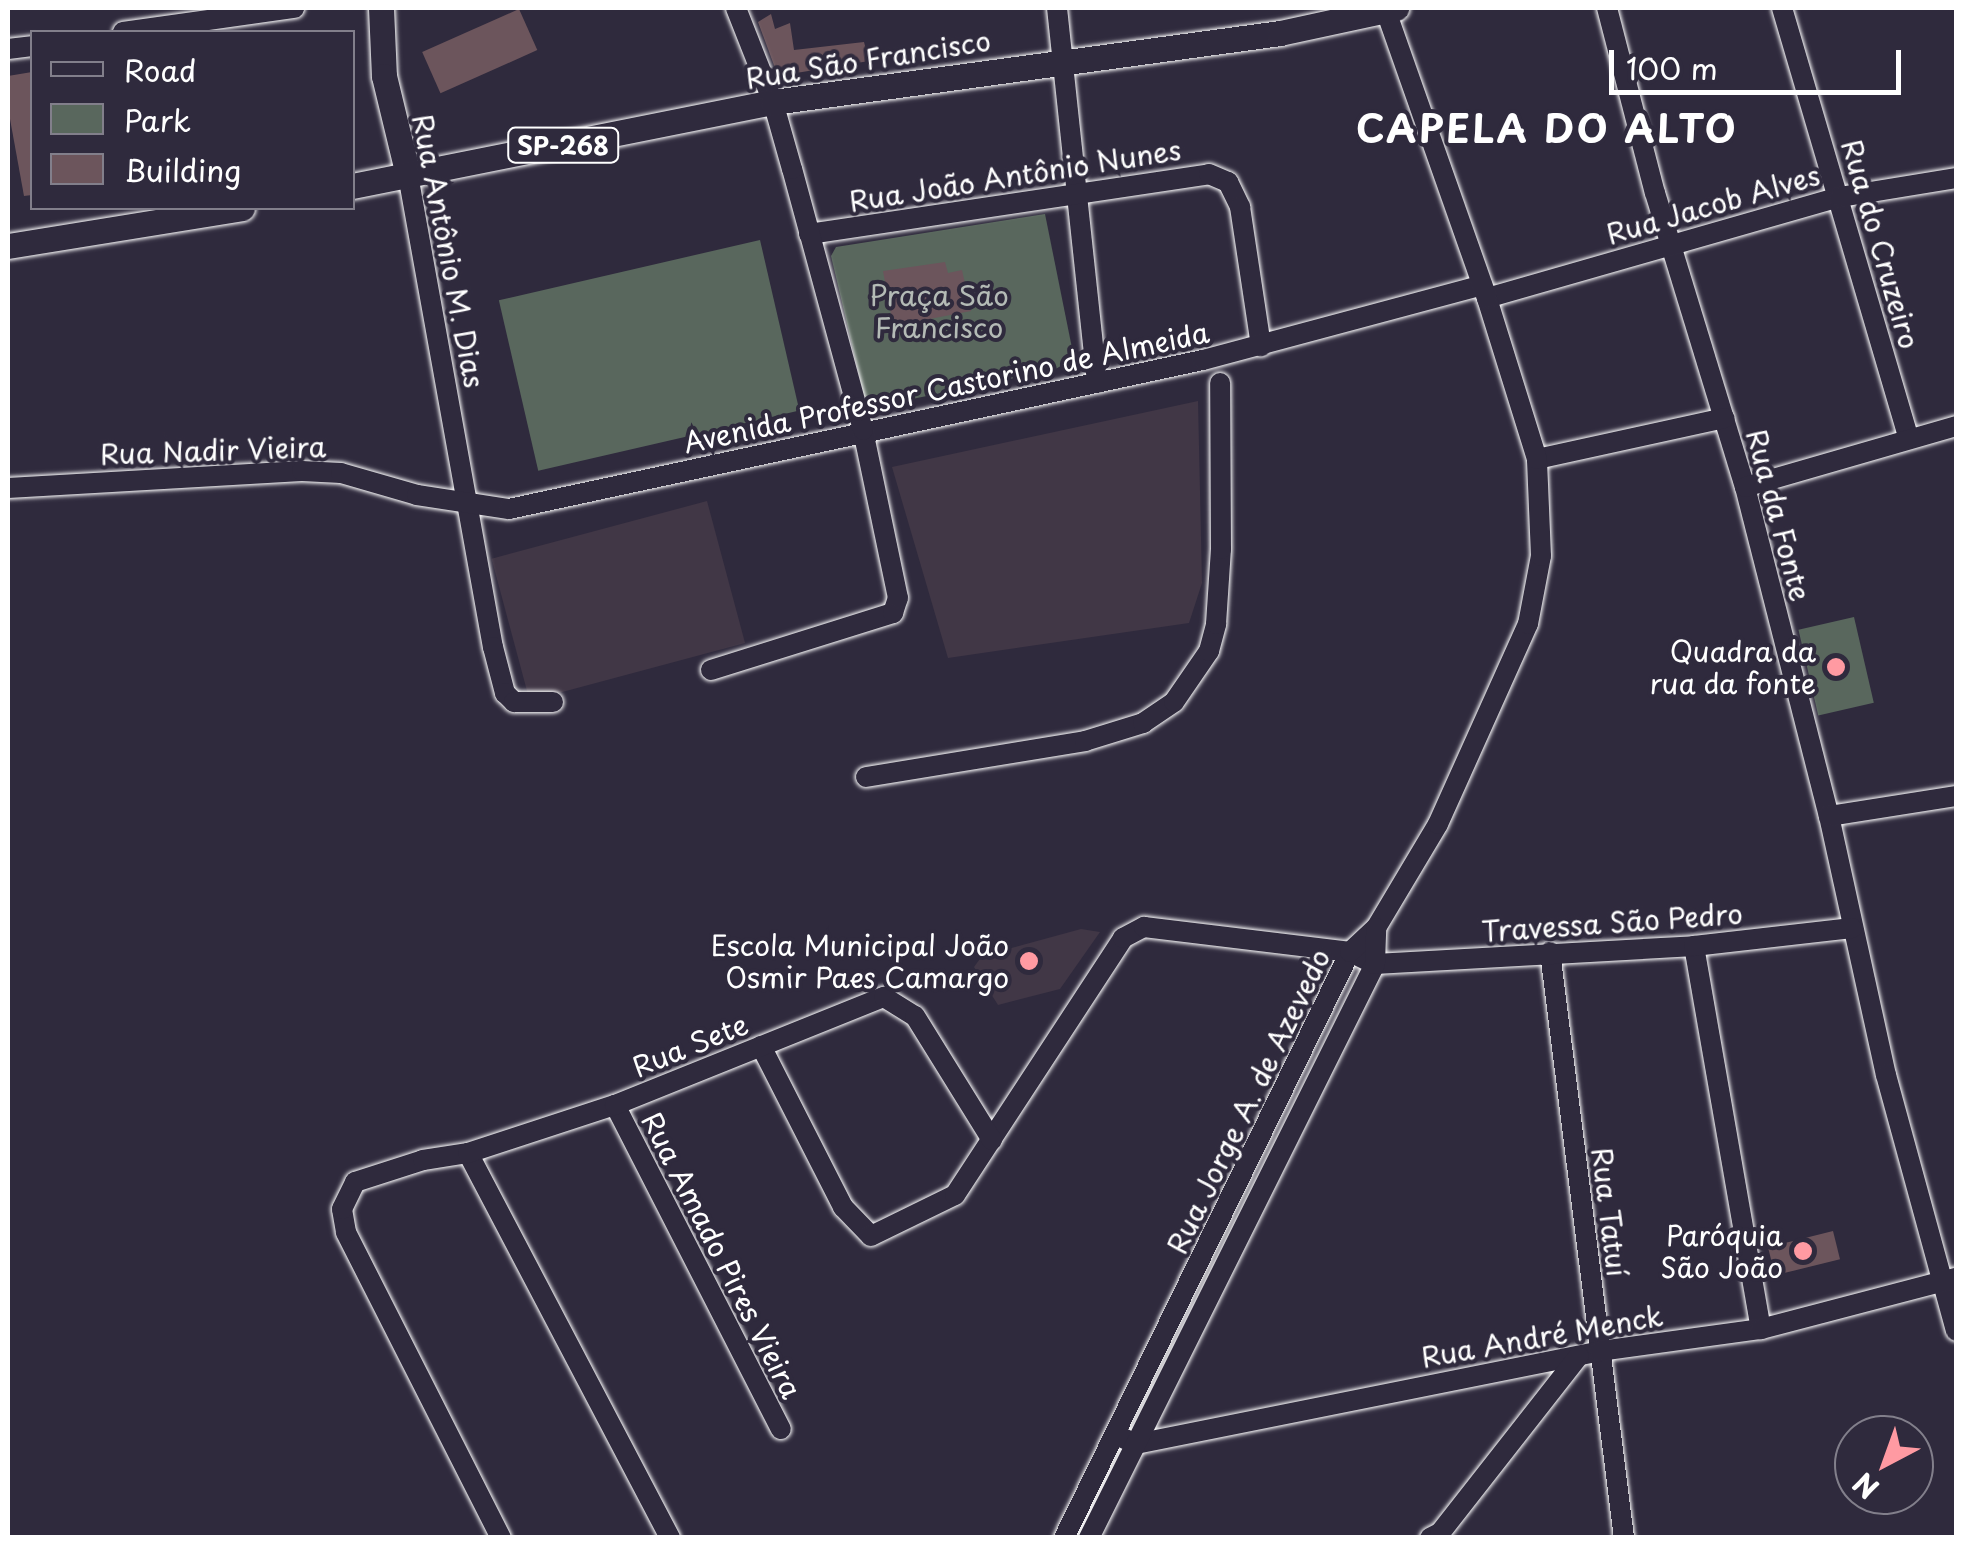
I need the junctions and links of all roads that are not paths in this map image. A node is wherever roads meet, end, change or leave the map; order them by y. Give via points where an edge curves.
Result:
1 (294, 8) edge
2 (381, 8) edge
3 (736, 8) edge
4 (1057, 8) edge
5 (1390, 8) edge
6 (1606, 8) edge
7 (1782, 8) edge
8 (137, 30) edge
9 (1064, 59) junction
10 (773, 102) junction
11 (408, 175) junction
12 (1956, 178) edge
13 (355, 185) edge
14 (1077, 192) junction
15 (1840, 198) junction
16 (228, 210) edge
17 (8, 230) edge
18 (70, 232) junction
19 (809, 234) junction
20 (1671, 244) junction
21 (8, 246) edge
22 (1485, 291) junction
23 (1261, 346) junction
24 (1097, 382) junction
25 (1220, 383) dead end
26 (1725, 418) junction
27 (1956, 426) edge
28 (863, 430) junction
29 (1909, 438) junction
30 (1538, 459) junction
31 (1744, 487) junction
32 (8, 488) edge
33 (417, 495) joint
34 (468, 515) junction
35 (711, 670) dead end
36 (553, 702) dead end
37 (866, 777) dead end
38 (1956, 796) edge
39 (1829, 816) junction
40 (1376, 928) junction
41 (1852, 928) junction
42 (1694, 946) junction
43 (1350, 952) junction
44 (1550, 952) junction
45 (1375, 964) junction
46 (761, 1046) junction
47 (615, 1105) junction
48 (992, 1140) junction
49 (468, 1153) junction
50 (1950, 1281) edge
51 (1760, 1328) junction
52 (1956, 1331) edge
53 (1589, 1354) junction
54 (781, 1429) dead end
55 (1116, 1434) junction
56 (1136, 1444) junction
57 (1437, 1536) edge
58 (502, 1538) edge
59 (670, 1538) edge
60 (1064, 1538) edge
61 (1089, 1538) edge
62 (1624, 1538) edge

1 - 8 street
2 - 11 main road, Rua Antônio M. Dias via 384,76
3 - 10 street
4 - 9 street
5 - 9 main road, Rua São Francisco / SP-268 via 1280,33
5 - 22 street
6 - 20 street, Rua da Fonte
7 - 15 street, Rua do Cruzeiro
9 - 10 main road, Rua São Francisco / SP-268
9 - 14 street
10 - 11 main road, Rua São Francisco / SP-268
10 - 19 street
11 - 13 main road, Rua São Francisco / SP-268
11 - 34 street, Rua Antônio M. Dias
12 - 15 street, Rua Jacob Alves
14 - 19 street, Rua João Antônio Nunes
14 - 23 street, Rua João Antônio Nunes via 1208,174 1228,182 1240,207
14 - 24 street
15 - 20 street, Rua Jacob Alves
15 - 29 street, Rua do Cruzeiro
16 - 18 main road
17 - 18 main road
18 - 21 main road
19 - 28 street
20 - 22 street, Rua Jacob Alves
20 - 26 street, Rua da Fonte
22 - 23 street, Avenida Professor Castorino de Almeida
22 - 30 street
23 - 24 street, Avenida Professor Castorino de Almeida
24 - 28 street, Avenida Professor Castorino de Almeida
25 - 37 street via 1216,624 1208,651 1174,702 1143,723 1085,741
26 - 30 street
26 - 31 street, Rua da Fonte
27 - 29 street
28 - 34 street, Avenida Professor Castorino de Almeida
28 - 35 street via 898,598 894,613
29 - 31 street
30 - 40 street via 1541,556 1528,624 1438,824
31 - 39 street, Rua da Fonte
32 - 33 street, Rua Nadir Vieira via 302,471 341,474
33 - 34 street, Avenida Professor Castorino de Almeida
34 - 36 street, Rua Antônio M. Dias via 506,693 514,702
38 - 39 street
39 - 41 street, Rua da Fonte
40 - 43 street, Rua Jorge A. de Azevedo
40 - 45 street, Rua Jorge A. de Azevedo
41 - 42 street, Travessa São Pedro
41 - 50 street, Rua da Fonte
42 - 44 street, Travessa São Pedro
42 - 51 street
43 - 45 street
43 - 48 street via 1144,927 1123,938
43 - 55 street, Rua Jorge A. de Azevedo
44 - 45 street, Travessa São Pedro
44 - 53 street, Rua Tatuí
45 - 56 street, Rua Jorge A. de Azevedo
46 - 47 street, Rua Sete
46 - 48 street, Rua Sete via 864,1003 899,1002 915,1016
46 - 48 street via 842,1207 871,1236 955,1196
47 - 49 street, Rua Sete
47 - 54 street, Rua Amado Pires Vieira
49 - 58 street, Rua Sete via 354,1182 342,1209 346,1232
49 - 59 street
50 - 51 street, Rua André Menck
50 - 52 street, Rua da Fonte
51 - 53 street, Rua André Menck
53 - 56 street, Rua André Menck
53 - 57 street
53 - 62 street, Rua Tatuí
55 - 56 street
55 - 60 street, Rua Jorge A. de Azevedo
56 - 61 street, Rua Jorge A. de Azevedo

